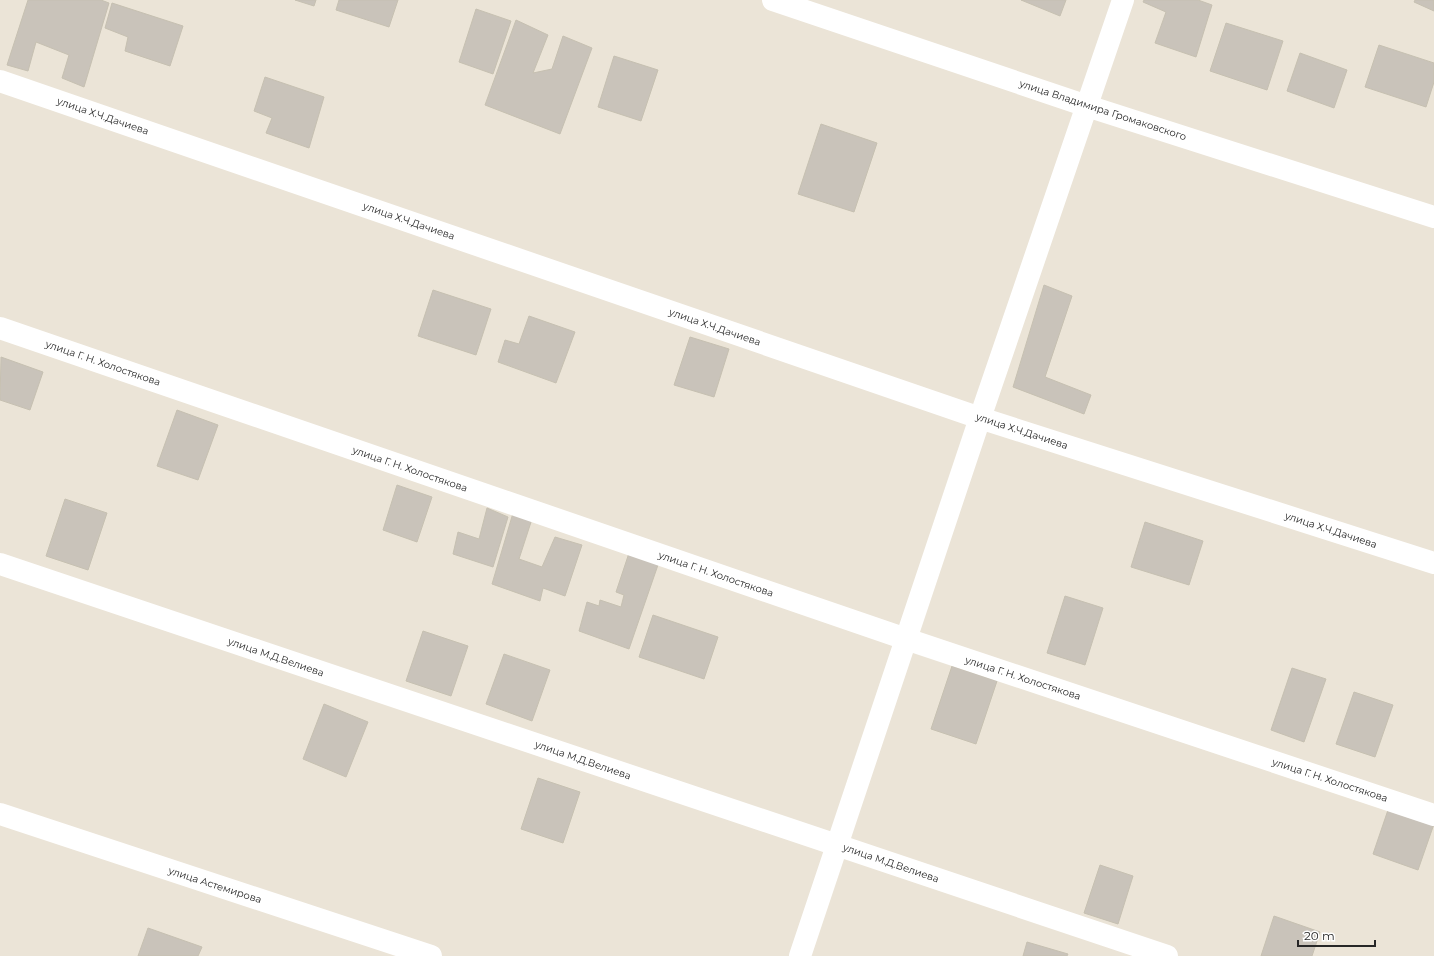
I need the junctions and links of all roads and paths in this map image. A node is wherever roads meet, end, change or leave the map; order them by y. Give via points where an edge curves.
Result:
1 (773, 0) edge
2 (1123, 0) edge
3 (0, 81) edge
4 (1087, 106) junction
5 (1434, 217) edge
6 (0, 328) edge
7 (980, 418) junction
8 (1434, 563) edge
9 (0, 564) edge
10 (906, 639) junction
11 (0, 814) edge
12 (1434, 815) edge
13 (837, 845) junction
14 (431, 956) edge
15 (800, 956) edge
16 (1167, 956) edge

1 - 4 street, улица Владимира Громаковского
2 - 4 street
3 - 7 street, улица Х.Ч.Дачиева
4 - 5 street, улица Владимира Громаковского
4 - 7 street
6 - 10 street, улица Г. Н. Холостякова
7 - 8 street, улица Х.Ч.Дачиева
7 - 10 street
9 - 13 street, улица М.Д.Велиева
10 - 12 street, улица Г. Н. Холостякова
10 - 13 street
11 - 14 street, улица Астемирова
13 - 15 street
13 - 16 street, улица М.Д.Велиева

